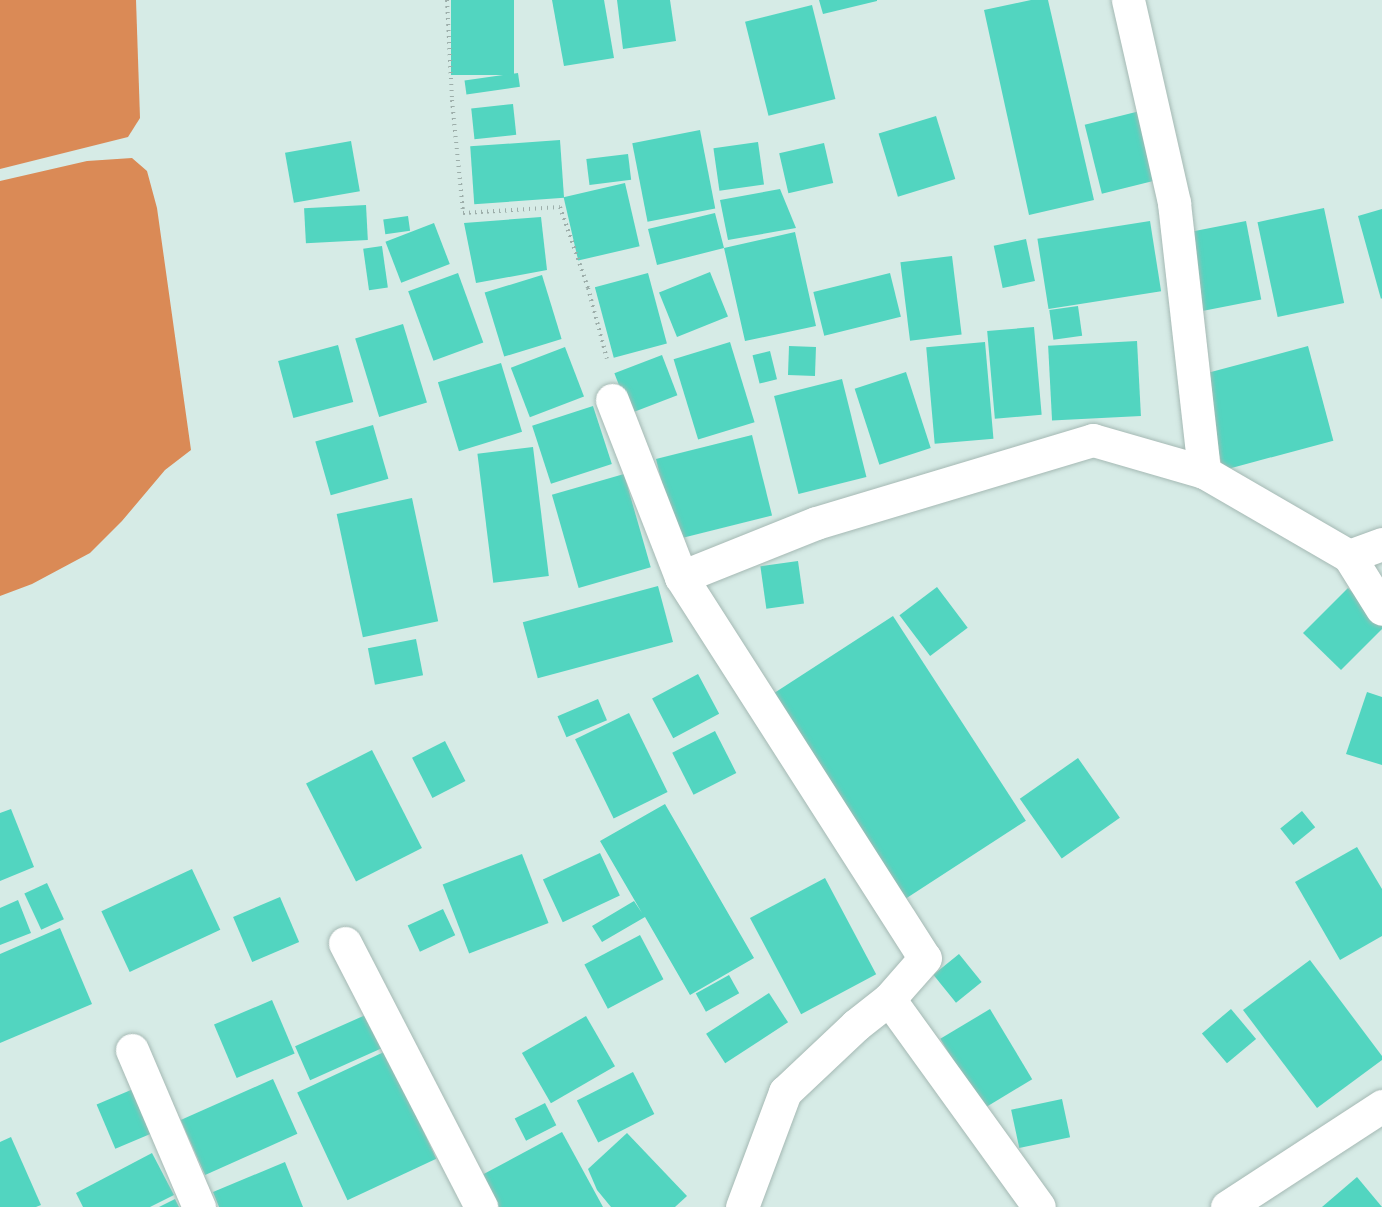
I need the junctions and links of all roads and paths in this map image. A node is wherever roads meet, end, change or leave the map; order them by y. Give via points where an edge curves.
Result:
1 (447, 0) edge
2 (1128, 0) edge
3 (612, 400) joint
4 (1204, 472) junction
5 (1382, 544) edge
6 (1349, 556) junction
7 (681, 577) junction
8 (1382, 609) edge
9 (345, 943) dead end
10 (889, 999) junction
11 (132, 1050) dead end
12 (1382, 1106) edge
13 (199, 1207) edge
14 (481, 1207) edge
15 (741, 1207) edge
16 (1040, 1207) edge
17 (1227, 1207) edge

1 - 3 path via 463,213 560,207 610,370
2 - 4 street via 1174,203
3 - 7 street
4 - 6 street
4 - 7 street via 1093,440 816,523
5 - 6 street
6 - 8 street
7 - 10 street via 925,958
9 - 14 street
10 - 15 street via 785,1092
10 - 16 street
11 - 13 street
12 - 17 street

